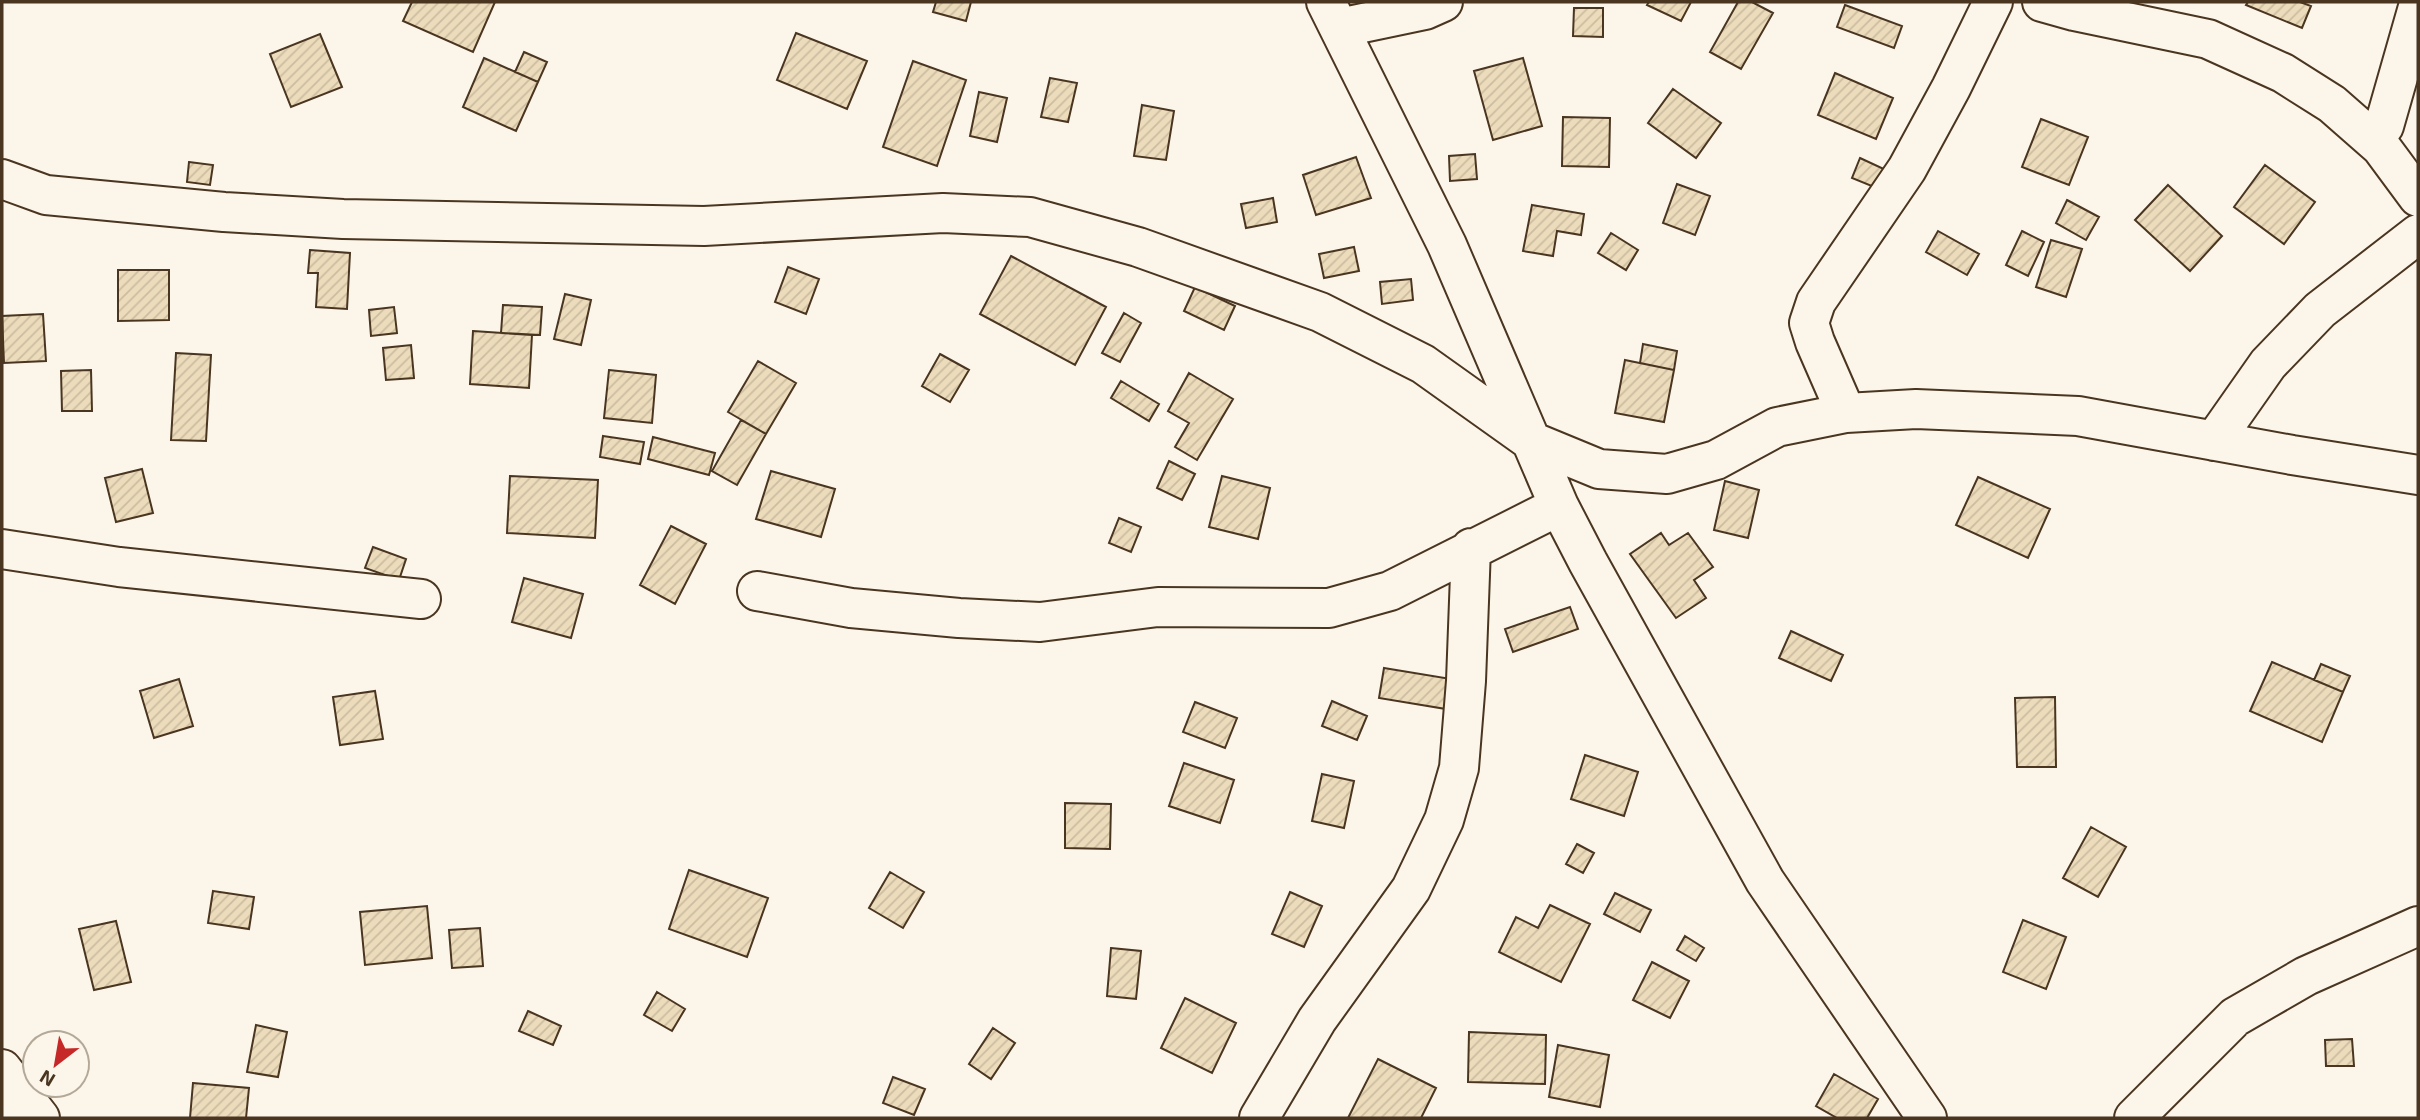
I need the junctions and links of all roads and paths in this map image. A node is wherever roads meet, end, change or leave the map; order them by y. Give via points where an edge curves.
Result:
1 (1443, 2) edge
2 (1993, 2) edge
3 (2042, 2) edge
4 (2418, 7) edge
5 (1333, 15) edge
6 (2373, 139) junction
7 (2, 179) edge
8 (46, 195) junction
9 (2418, 197) edge
10 (2, 208) edge
11 (2418, 234) edge
12 (1846, 413) junction
13 (1531, 441) junction
14 (2214, 441) junction
15 (2418, 475) edge
16 (1559, 506) junction
17 (1471, 548) junction
18 (2, 549) edge
19 (757, 591) dead end
20 (421, 599) dead end
21 (2418, 926) edge
22 (2, 1069) edge
23 (2, 1093) edge
24 (6, 1118) edge
25 (40, 1118) edge
26 (1259, 1118) edge
27 (1927, 1118) edge
28 (2134, 1118) edge

1 - 5 street via 1425,10
2 - 12 street via 1907,169 1816,302 1809,323
3 - 6 street via 2208,39 2283,73 2332,104
4 - 6 street via 2384,126
5 - 13 street via 1447,245
6 - 9 street
7 - 8 street
8 - 10 street
8 - 13 street via 343,219 704,226 943,212 1030,217 1138,247 1320,313 1423,364
11 - 14 street via 2320,310 2268,364
12 - 13 street via 1777,427 1716,460 1667,474 1599,469
12 - 14 street via 1916,409 2078,416
13 - 16 street
14 - 15 street
16 - 17 street
16 - 27 street via 1765,881
17 - 19 street via 1390,591 1329,608 1158,607 1040,622 851,608
17 - 26 street via 1460,768 1444,820 1411,889 1317,1020
18 - 20 street via 119,567
21 - 28 street via 2306,976 2235,1017
22 - 25 street
23 - 24 street

